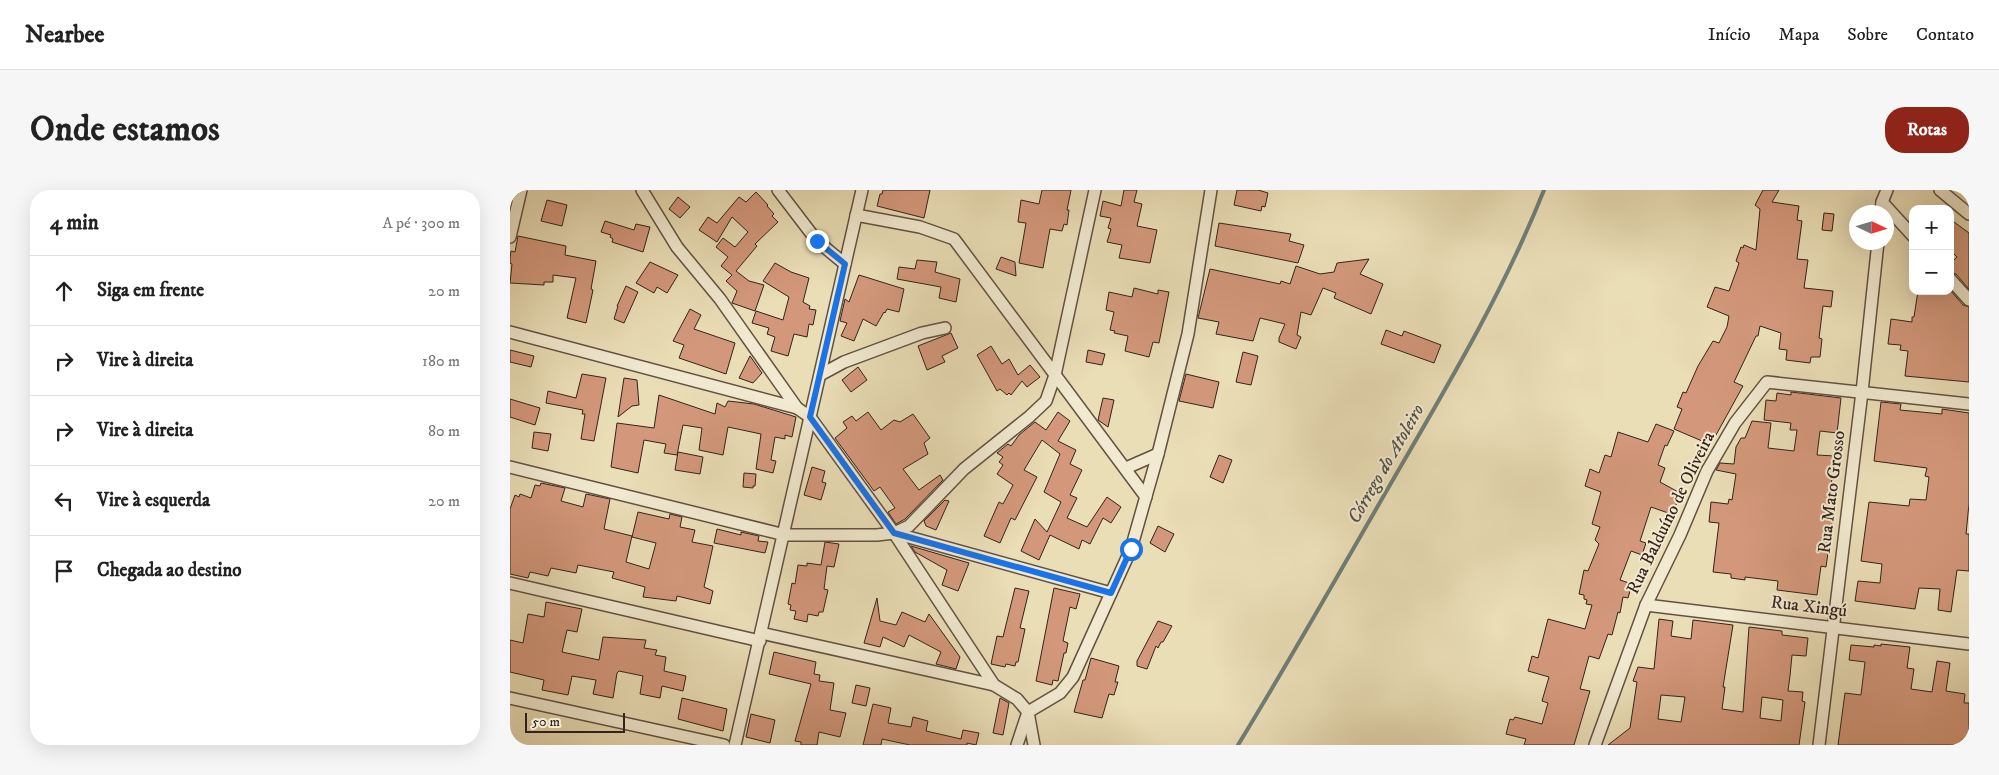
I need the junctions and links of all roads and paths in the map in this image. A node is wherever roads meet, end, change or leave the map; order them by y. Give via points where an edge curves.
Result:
1 (521, 190) edge
2 (642, 190) edge
3 (778, 190) edge
4 (862, 190) edge
5 (1094, 190) edge
6 (1211, 190) edge
7 (1887, 190) edge
8 (1940, 190) edge
9 (1883, 205) edge
10 (856, 214) junction
11 (1969, 214) edge
12 (1894, 218) edge
13 (1909, 232) edge
14 (510, 237) edge
15 (1877, 250) edge
16 (845, 264) junction
17 (1954, 283) edge
18 (1969, 300) edge
19 (945, 328) dead end
20 (510, 332) edge
21 (820, 375) junction
22 (1055, 375) junction
23 (1862, 392) junction
24 (1969, 404) edge
25 (797, 408) junction
26 (810, 417) junction
27 (1158, 454) junction
28 (510, 467) edge
29 (1126, 468) junction
30 (1146, 497) junction
31 (894, 533) junction
32 (784, 534) junction
33 (510, 584) edge
34 (1111, 593) junction
35 (1646, 605) junction
36 (1834, 628) junction
37 (760, 637) junction
38 (1969, 644) edge
39 (994, 685) junction
40 (510, 698) edge
41 (1028, 712) junction
42 (724, 745) edge
43 (735, 745) edge
44 (1017, 745) edge
45 (1034, 745) edge
46 (1595, 745) edge
47 (1819, 745) edge

1 - 14 street
2 - 25 street via 677,247 720,299
3 - 16 street via 817,241
4 - 10 street
5 - 22 street
6 - 27 street via 1188,334
7 - 9 street
8 - 11 street
10 - 16 street
10 - 22 street via 920,227 954,238
12 - 13 street
15 - 23 street, Rua Mato Grosso
16 - 21 street
17 - 18 street
19 - 21 street via 922,333 844,362
20 - 25 street
21 - 26 street
22 - 29 street
22 - 31 street via 1046,401 964,469 909,526
23 - 24 street, Rua Balduíno de Oliveira
23 - 35 street, Rua Balduíno de Oliveira via 1767,382 1735,424 1707,471
23 - 36 street, Rua Mato Grosso
25 - 26 street
26 - 31 street
26 - 32 street
27 - 29 street
27 - 30 street
28 - 32 street
29 - 30 street
30 - 34 street via 1131,549
31 - 32 street
31 - 34 street
31 - 39 street
32 - 37 street
33 - 37 street
34 - 41 street via 1073,677 1060,692
35 - 36 street, Rua Xingú
35 - 46 street, Rua Balduíno de Oliveira
36 - 38 street, Rua Xingú
36 - 47 street, Rua Mato Grosso
37 - 39 street
37 - 43 street
39 - 41 street via 1016,699
40 - 42 street
41 - 44 street
41 - 45 street

